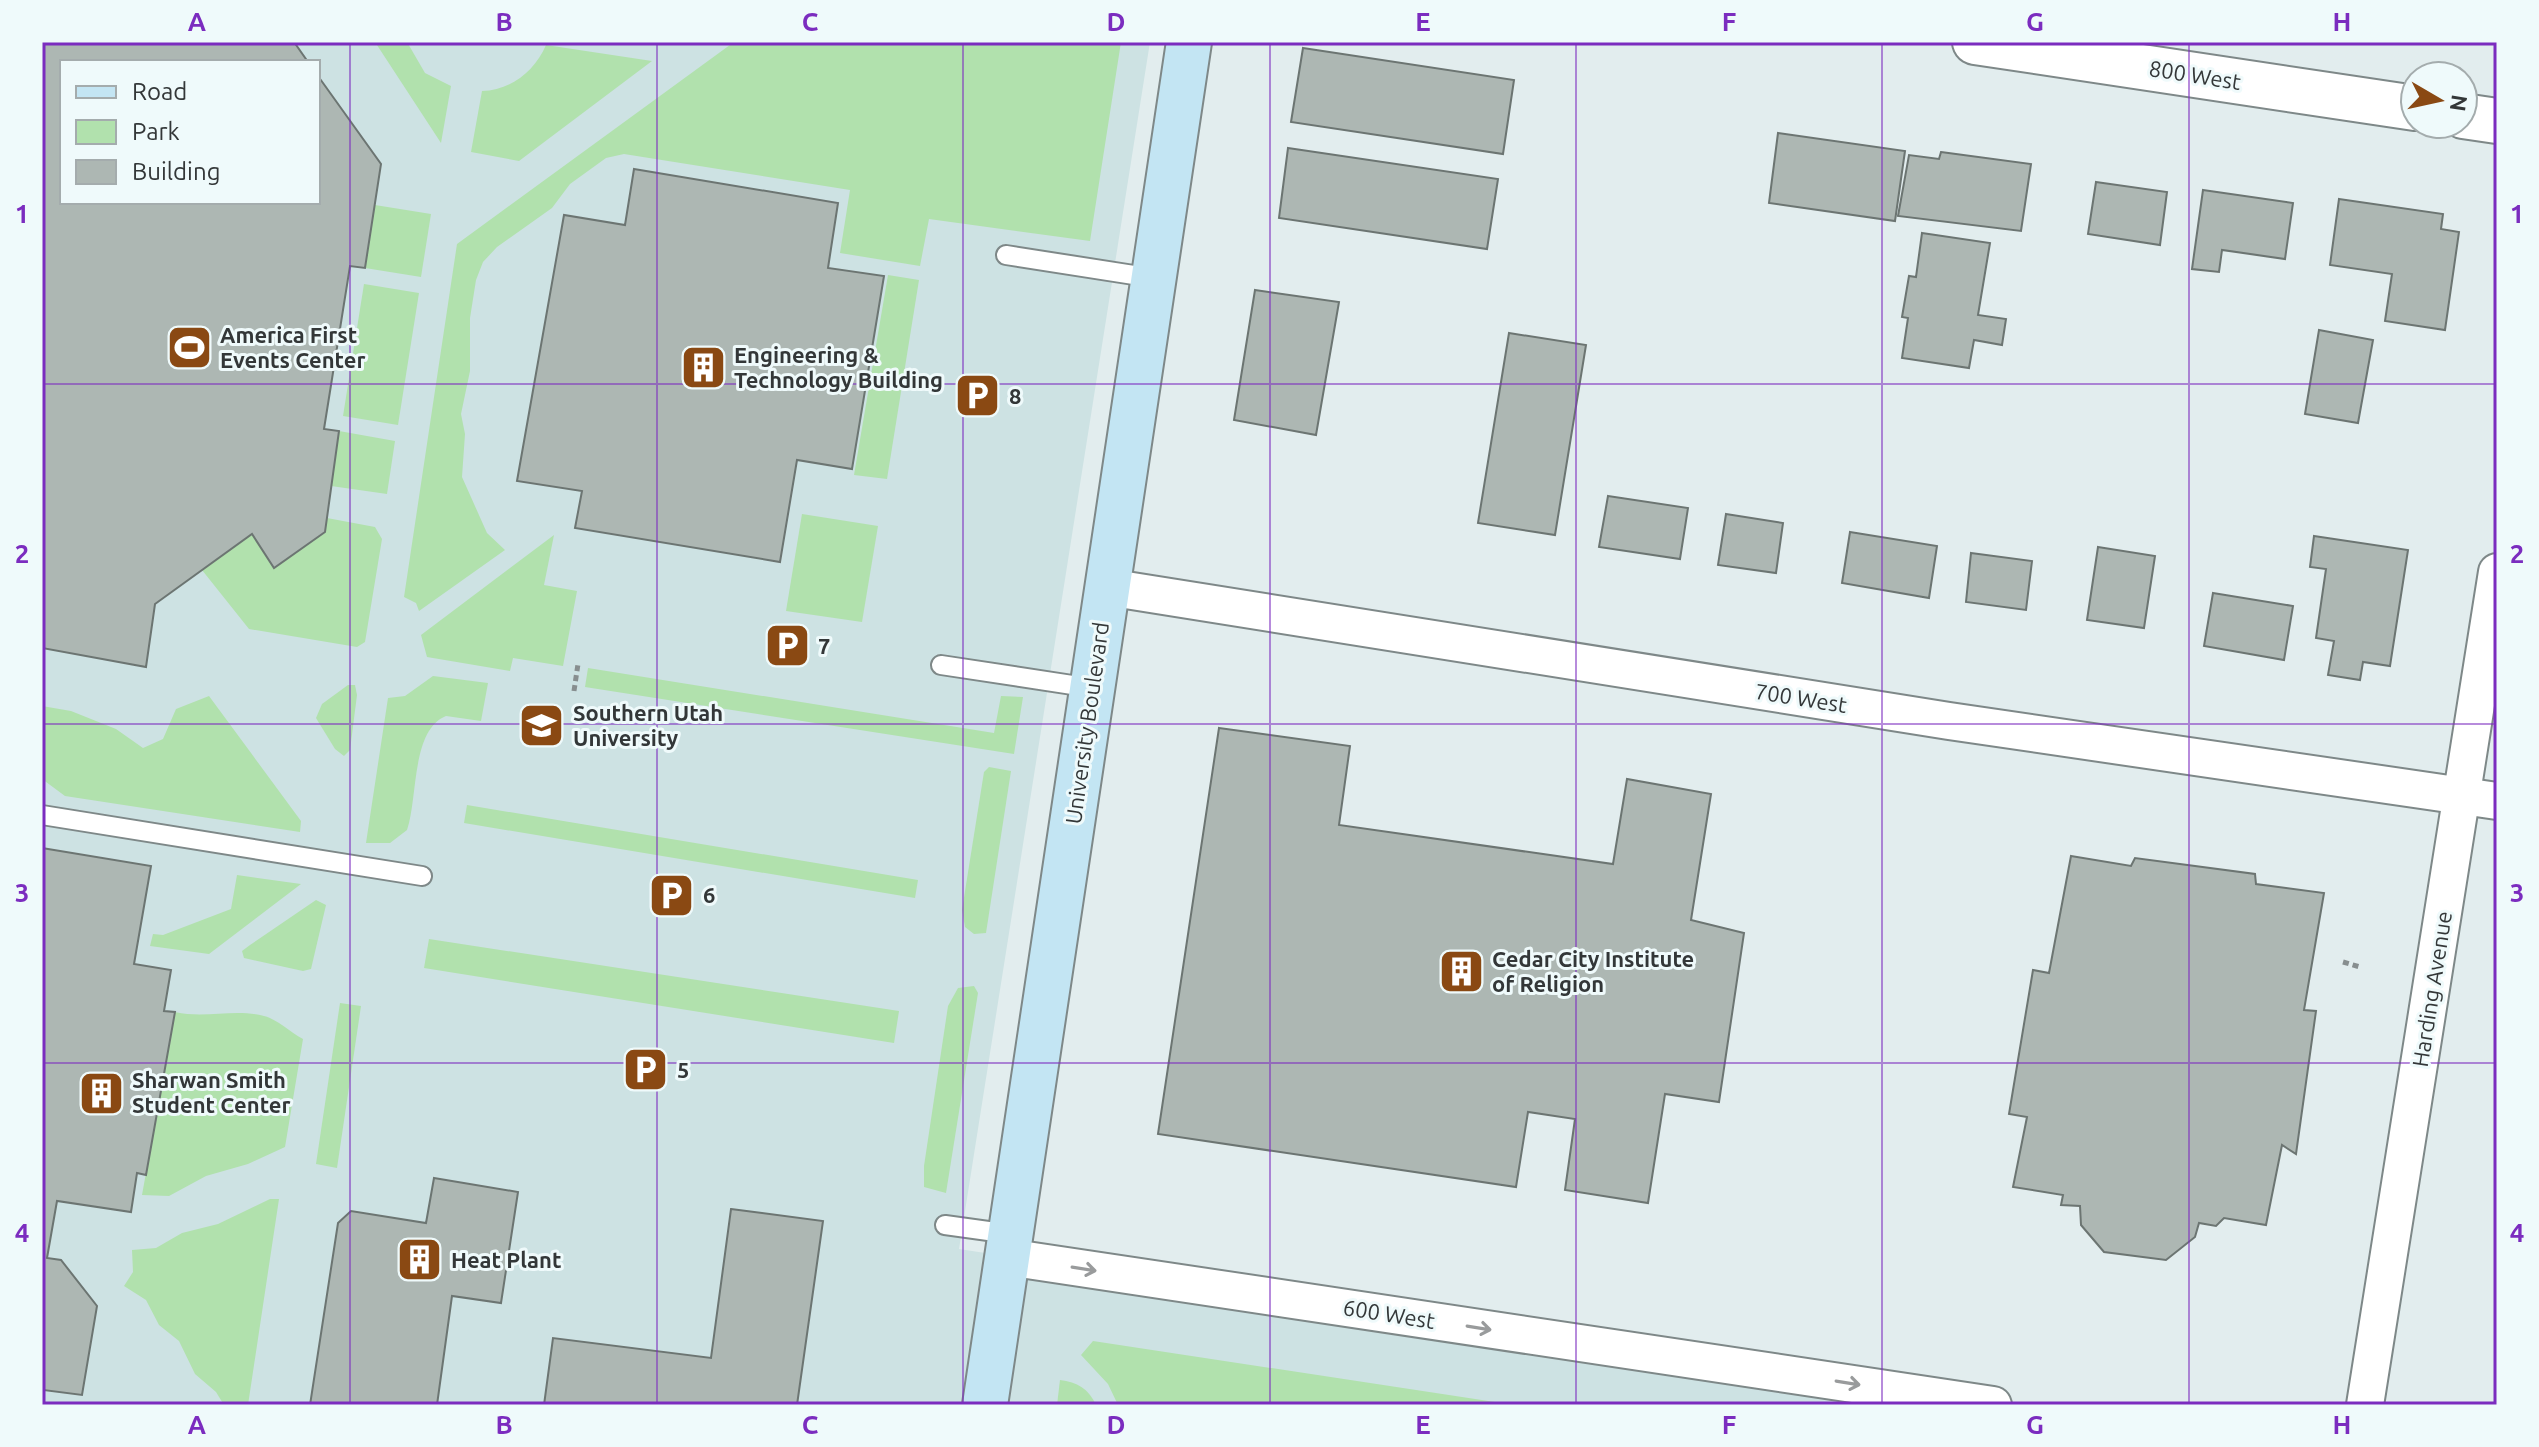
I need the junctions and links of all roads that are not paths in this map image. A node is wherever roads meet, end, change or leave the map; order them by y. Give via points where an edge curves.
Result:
1 (1189, 42) edge
2 (1975, 42) edge
3 (2399, 106) edge
4 (1006, 255) dead end
5 (1155, 278) junction
6 (2497, 572) edge
7 (1107, 587) junction
8 (941, 665) dead end
9 (1092, 688) junction
10 (2480, 798) edge
11 (42, 815) edge
12 (422, 876) dead end
13 (945, 1225) dead end
14 (1008, 1246) junction
15 (985, 1405) edge
16 (1993, 1405) edge
17 (2365, 1405) edge

1 - 5 main road, University Boulevard
2 - 3 street, 800 West
4 - 5 lane
5 - 7 main road, University Boulevard
6 - 10 street, Harding Avenue
7 - 9 main road, University Boulevard
7 - 10 street, 700 West via 1933,719
8 - 9 lane
9 - 14 main road, University Boulevard
10 - 17 street, Harding Avenue
11 - 12 lane
13 - 14 lane
14 - 15 main road, University Boulevard
14 -> 16 street, 600 West

